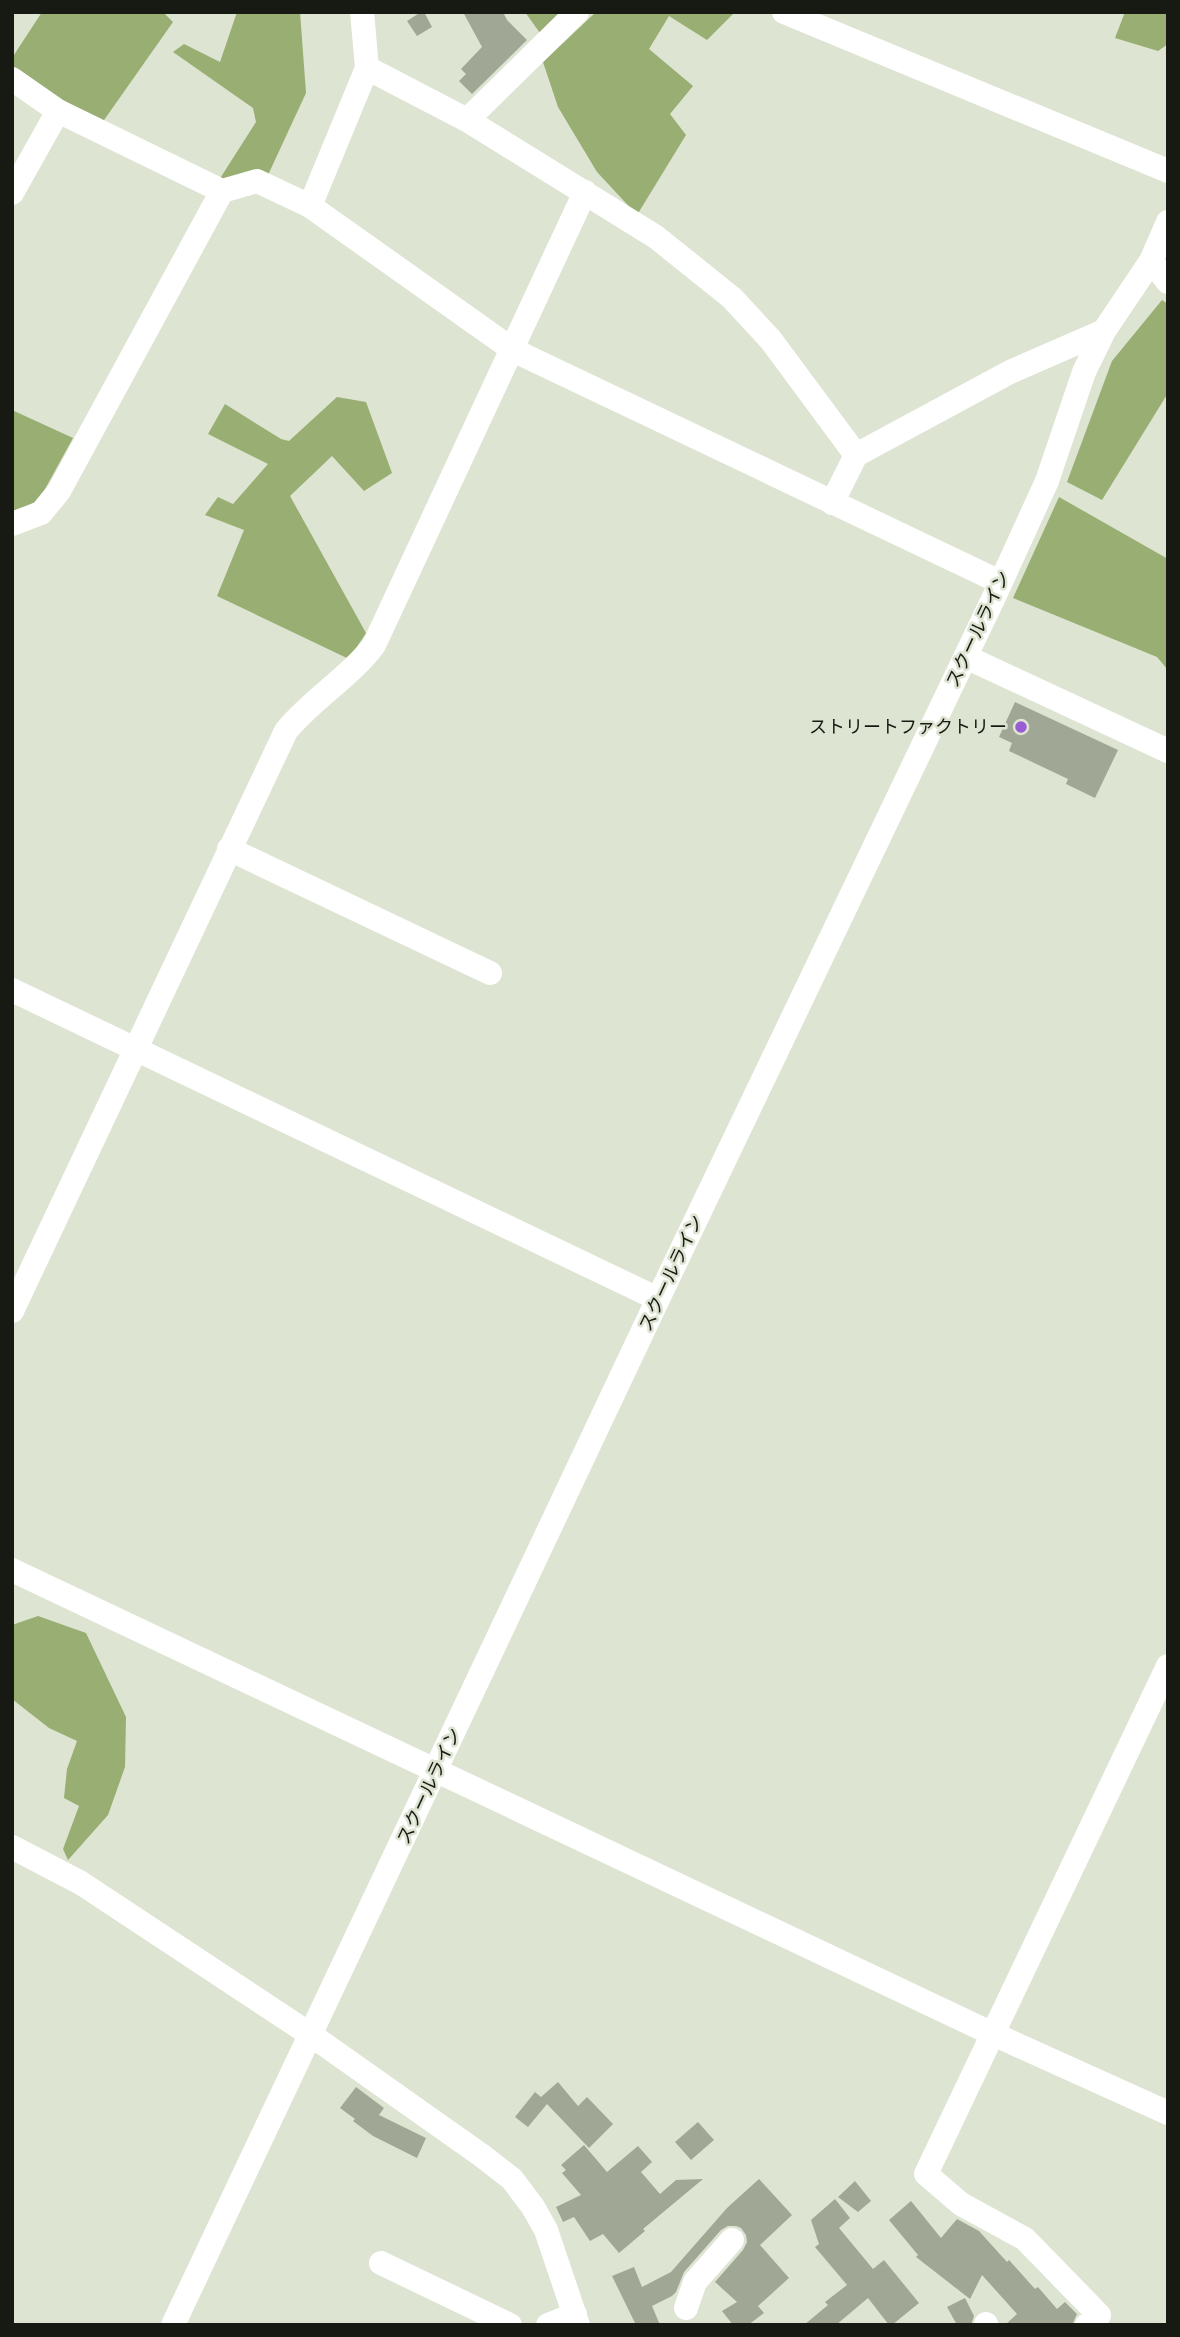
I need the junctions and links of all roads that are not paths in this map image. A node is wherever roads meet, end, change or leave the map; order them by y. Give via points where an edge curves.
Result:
1 (362, 12) edge
2 (577, 12) edge
3 (784, 12) edge
4 (367, 68) junction
5 (12, 79) edge
6 (58, 111) junction
7 (467, 120) junction
8 (1168, 172) edge
9 (222, 191) junction
10 (585, 192) junction
11 (12, 193) edge
12 (310, 206) junction
13 (1168, 222) edge
14 (1151, 261) junction
15 (1168, 282) edge
16 (1104, 331) junction
17 (513, 350) junction
18 (856, 455) junction
19 (832, 503) junction
20 (12, 524) edge
21 (1000, 582) junction
22 (966, 657) junction
23 (1168, 751) edge
24 (229, 849) junction
25 (490, 972) dead end
26 (12, 990) edge
27 (136, 1048) junction
28 (658, 1299) junction
29 (12, 1311) edge
30 (12, 1570) edge
31 (1168, 1666) edge
32 (436, 1770) junction
33 (12, 1847) edge
34 (993, 2034) junction
35 (311, 2035) junction
36 (1168, 2113) edge
37 (732, 2240) dead end
38 (381, 2263) dead end
39 (686, 2308) dead end
40 (577, 2319) edge
41 (173, 2325) edge
42 (510, 2325) edge
43 (548, 2325) edge
44 (1087, 2325) edge

1 - 4 street
2 - 7 street
3 - 8 street
4 - 7 street
4 - 12 street
5 - 6 street
6 - 9 street
6 - 11 street
7 - 10 street
9 - 12 street via 257,181
9 - 20 street via 59,491 41,513
10 - 17 street
10 - 18 street via 656,237 732,299 770,339
12 - 17 street
13 - 14 street, スクールライン
14 - 15 street
14 - 16 street, スクールライン
16 - 18 street via 1010,372
16 - 21 street, スクールライン via 1084,372 1046,481
17 - 19 street
17 - 24 street via 374,645 286,731
18 - 19 street
19 - 21 street
21 - 22 street, スクールライン
22 - 23 street
22 - 28 street, スクールライン
24 - 25 street
24 - 27 street
26 - 27 street
27 - 28 street
27 - 29 street
28 - 32 street, スクールライン
30 - 32 street
31 - 34 street
32 - 34 street
32 - 35 street, スクールライン
33 - 35 street via 81,1883
34 - 36 street
34 - 44 street via 926,2174 961,2204 1025,2239 1099,2315
35 - 40 street via 512,2179 546,2230
35 - 41 street, スクールライン
37 - 39 street via 695,2282
38 - 42 street
40 - 43 street

